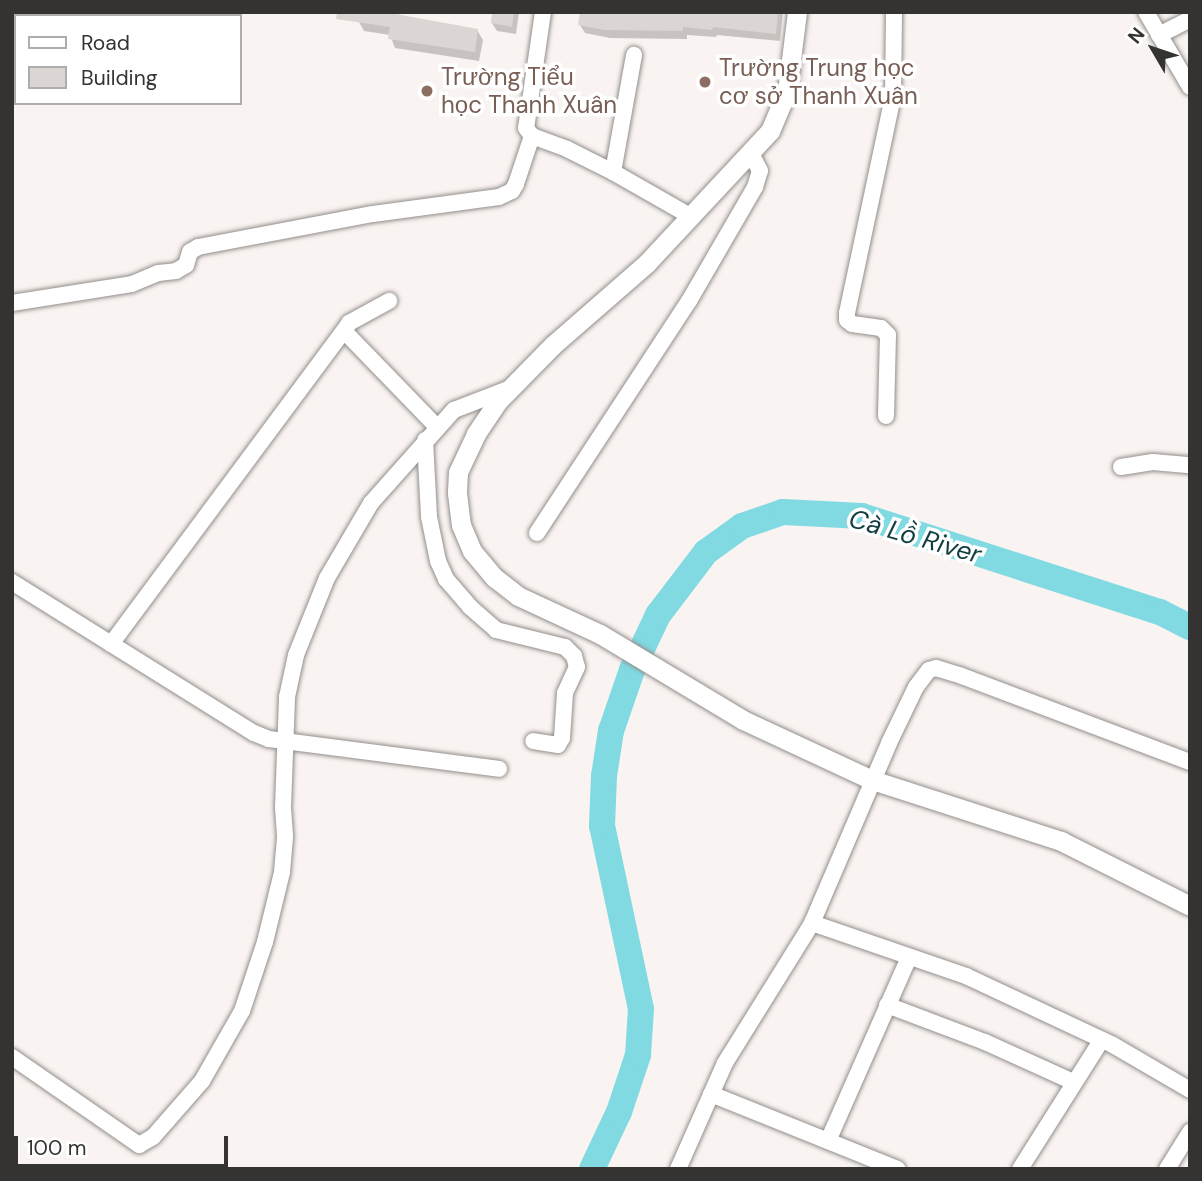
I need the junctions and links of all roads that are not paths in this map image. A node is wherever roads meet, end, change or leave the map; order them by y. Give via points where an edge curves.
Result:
1 (543, 12) edge
2 (797, 12) edge
3 (894, 12) edge
4 (1146, 12) edge
5 (1190, 19) edge
6 (1159, 35) junction
7 (634, 55) dead end
8 (1190, 87) edge
9 (532, 136) junction
10 (751, 153) junction
11 (613, 172) junction
12 (692, 218) junction
13 (389, 301) dead end
14 (12, 303) edge
15 (344, 331) junction
16 (511, 388) junction
17 (886, 416) dead end
18 (437, 427) junction
19 (425, 440) junction
20 (1190, 465) edge
21 (1121, 467) dead end
22 (537, 533) dead end
23 (12, 582) edge
24 (111, 644) junction
25 (285, 739) junction
26 (533, 741) dead end
27 (1190, 762) edge
28 (499, 769) dead end
29 (873, 780) junction
30 (1190, 906) edge
31 (812, 923) junction
32 (909, 957) junction
33 (887, 1005) junction
34 (1101, 1041) junction
35 (12, 1057) edge
36 (1073, 1082) junction
37 (1190, 1090) edge
38 (711, 1094) junction
39 (1190, 1132) edge
40 (828, 1141) junction
41 (678, 1169) edge
42 (898, 1169) edge
43 (1020, 1169) edge
44 (1167, 1169) edge

1 - 9 street via 526,128
2 - 10 street via 787,91 770,131
3 - 17 street via 894,96 847,313 852,324 881,328 888,335
4 - 6 street
5 - 6 street
6 - 8 street
7 - 11 street
9 - 11 street
9 - 14 street via 516,184 499,198 198,247 176,271 158,273 132,285
10 - 12 street
10 - 22 street via 760,171 755,187 689,301
11 - 12 street
12 - 16 street
13 - 15 street via 349,323
15 - 18 street
15 - 24 street
16 - 18 street via 454,410
16 - 29 street via 476,434 458,472 461,525 472,551 518,596 600,634 743,720
18 - 19 street
19 - 25 street via 372,503 327,578 296,655
19 - 26 street via 429,517 446,579 496,630 565,647 574,656 577,667 565,693 562,738 558,745
20 - 21 street via 1153,462
23 - 24 street
24 - 25 street via 254,733
25 - 28 street
25 - 35 street via 282,872 262,954 242,1011 202,1081 176,1113 139,1145
27 - 29 street via 936,668 916,687
29 - 30 street via 1061,841
29 - 31 street
31 - 32 street
31 - 38 street via 725,1063
32 - 33 street
32 - 34 street via 966,976
33 - 36 street
33 - 40 street
34 - 36 street
34 - 37 street
36 - 43 street
38 - 40 street
38 - 41 street
39 - 44 street
40 - 42 street

